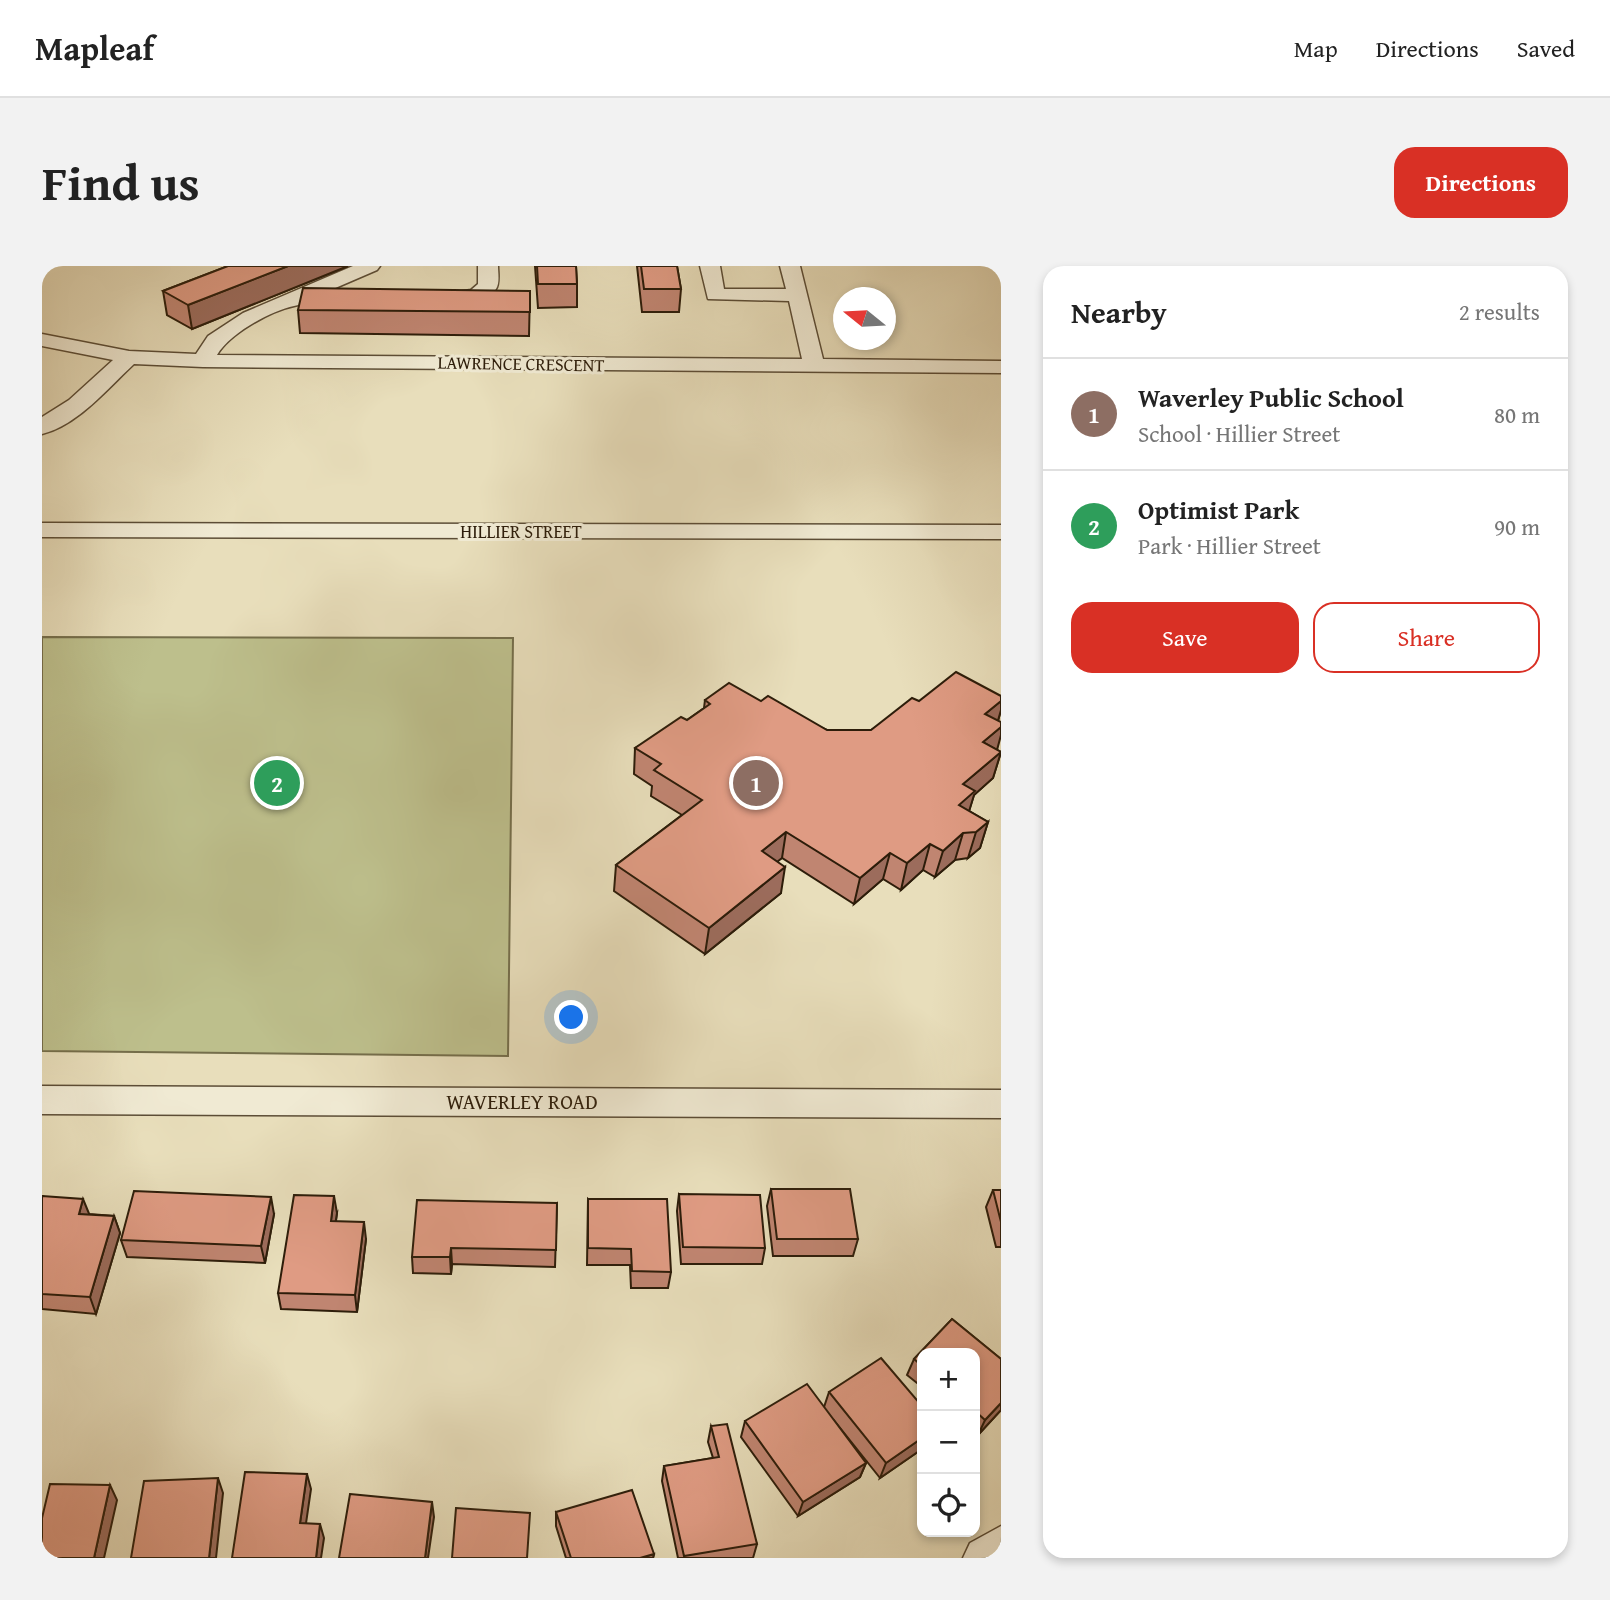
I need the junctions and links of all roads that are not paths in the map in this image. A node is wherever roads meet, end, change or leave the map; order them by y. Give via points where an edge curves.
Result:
1 (370, 266) edge
2 (488, 266) edge
3 (710, 266) edge
4 (790, 266) edge
5 (796, 295) junction
6 (361, 297) edge
7 (427, 299) edge
8 (287, 300) junction
9 (42, 340) edge
10 (129, 357) junction
11 (203, 361) junction
12 (814, 364) junction
13 (1001, 367) edge
14 (42, 427) edge
15 (42, 530) edge
16 (1001, 532) edge
17 (42, 1100) edge
18 (1001, 1104) edge
19 (1001, 1548) edge
20 (985, 1558) edge

1 - 8 street
2 - 7 street via 488,286 477,296
3 - 5 street via 715,295
4 - 5 street
5 - 12 street
6 - 8 street
8 - 11 street via 250,317 215,341
9 - 10 street, LAWRENCE CRESCENT
10 - 11 street, LAWRENCE CRESCENT
10 - 14 street via 77,405
11 - 12 street, LAWRENCE CRESCENT
12 - 13 street, LAWRENCE CRESCENT
15 - 16 street, HILLIER STREET
17 - 18 street, WAVERLEY ROAD
19 - 20 street

